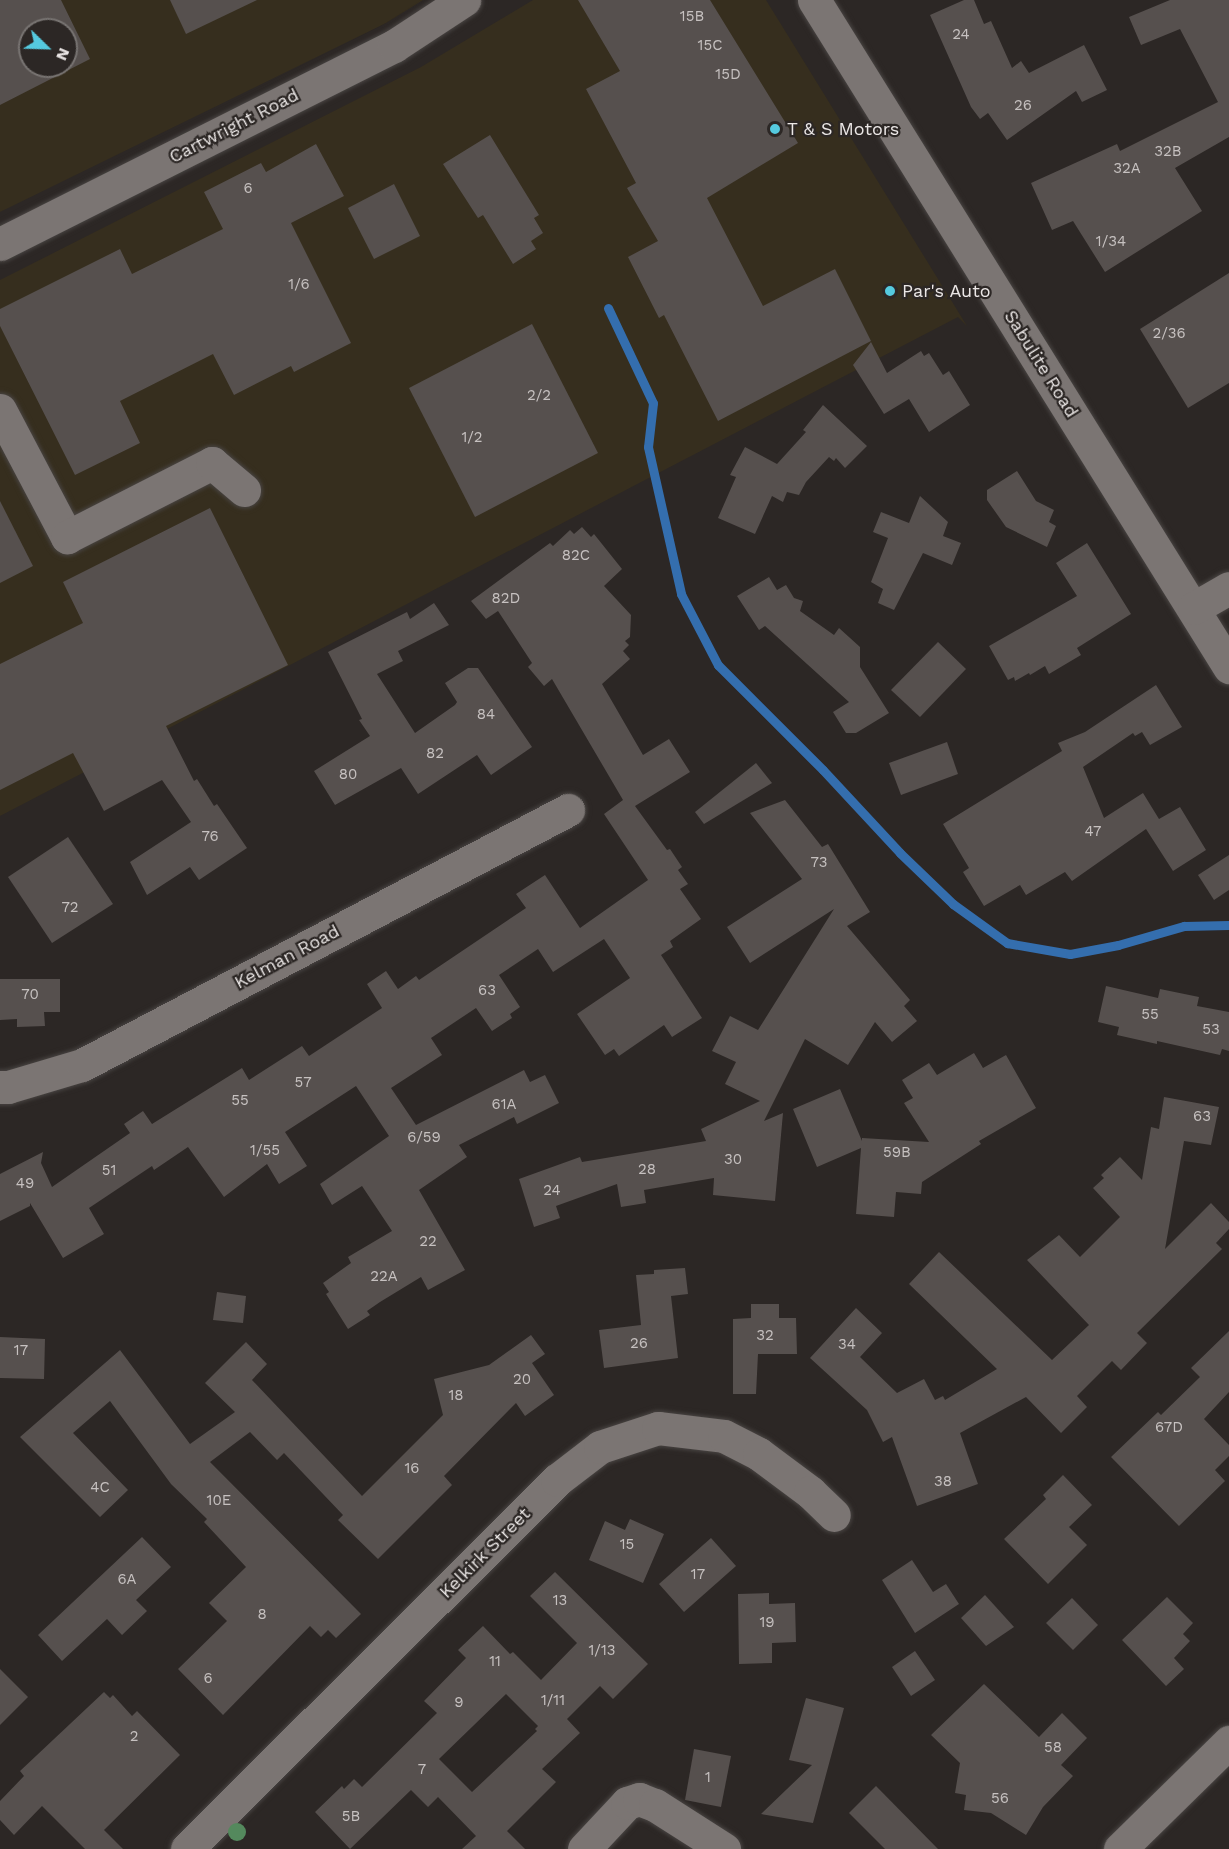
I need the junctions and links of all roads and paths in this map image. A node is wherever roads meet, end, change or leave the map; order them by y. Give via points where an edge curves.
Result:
1 (464, 0) edge
2 (814, 0) edge
3 (0, 244) edge
4 (0, 410) edge
5 (244, 490) dead end
6 (1229, 588) edge
7 (1210, 619) edge
8 (1229, 667) edge
9 (568, 810) dead end
10 (0, 1087) edge
11 (834, 1515) dead end
12 (1229, 1742) edge
13 (187, 1849) edge
14 (584, 1849) edge
15 (724, 1849) edge
16 (1120, 1849) edge

1 - 3 street, Cartwright Road via 394,46
2 - 7 street, Sabulite Road
4 - 5 street via 67,537 212,463
6 - 7 street
7 - 8 street, Sabulite Road
9 - 10 street, Kelman Road via 82,1065
11 - 13 street, Kelkirk Street via 759,1454 724,1436 658,1428 600,1447 558,1480
12 - 16 street
14 - 15 street via 627,1803 639,1799

